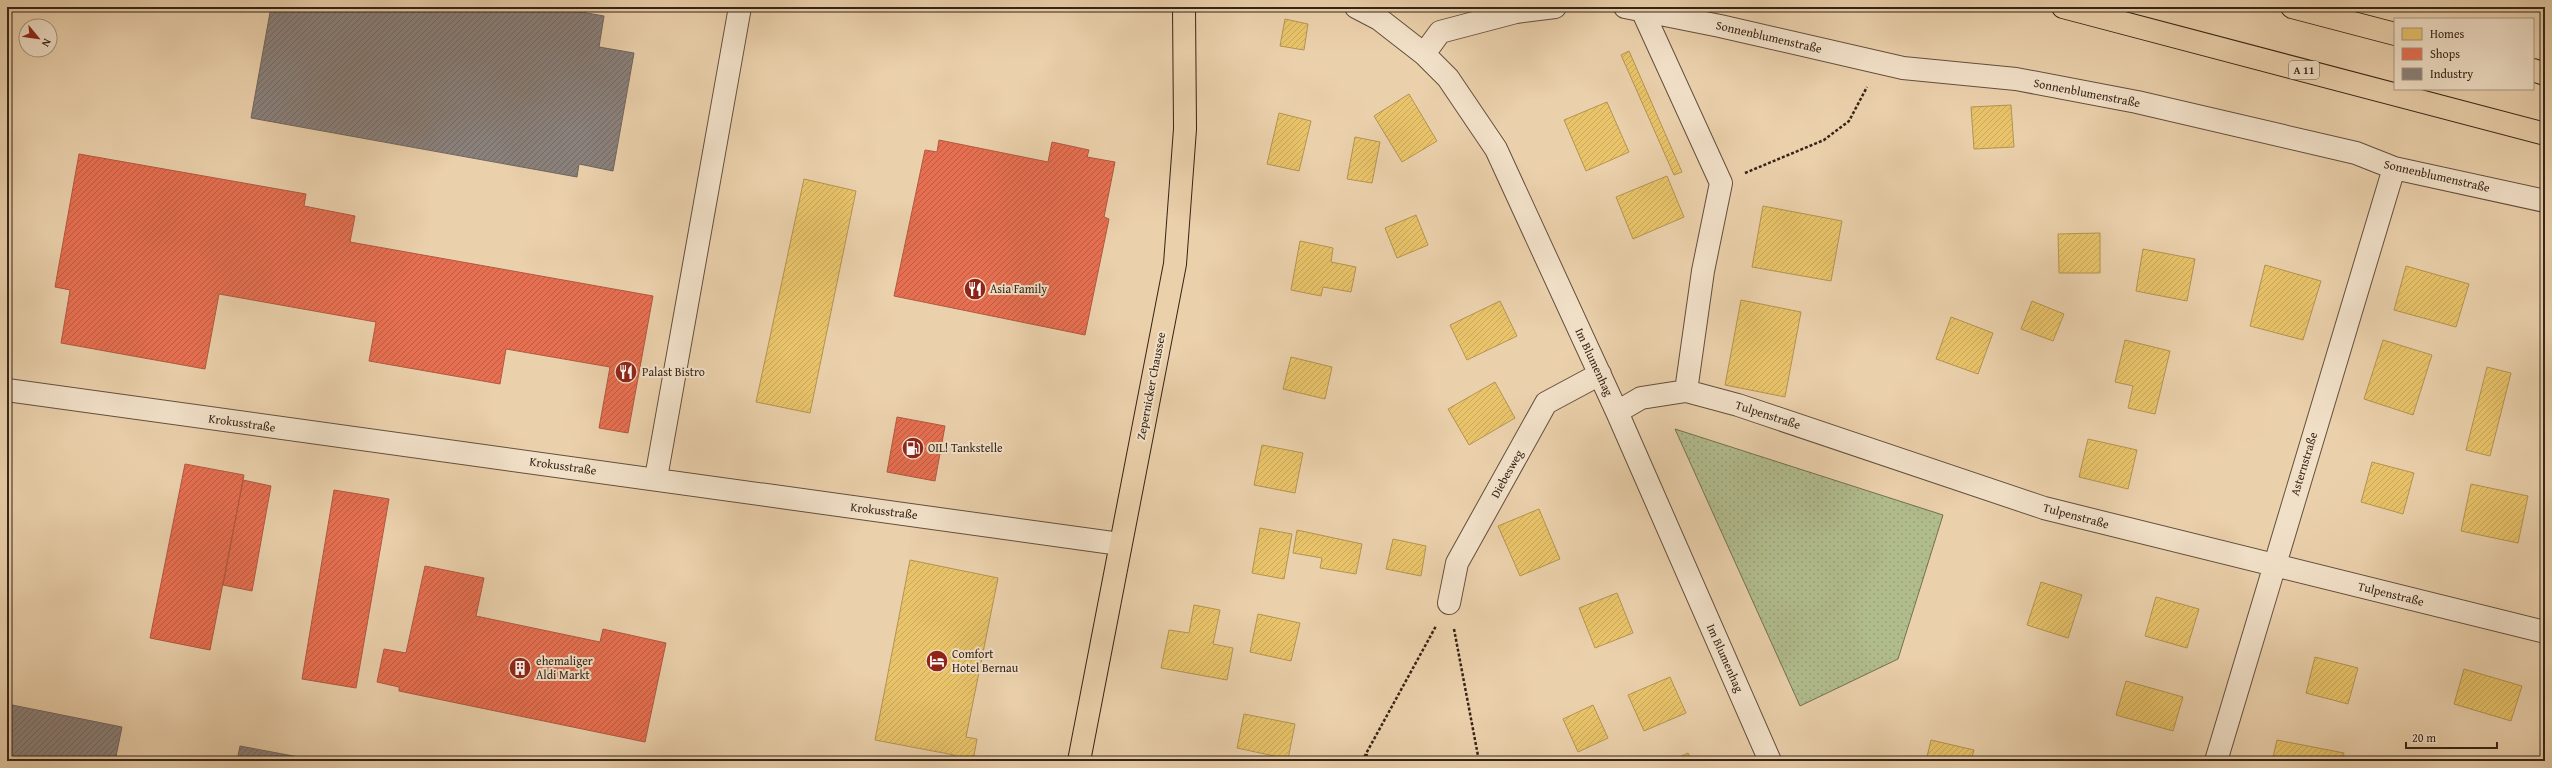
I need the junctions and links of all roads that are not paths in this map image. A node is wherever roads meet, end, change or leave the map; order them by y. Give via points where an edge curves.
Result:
1 (740, 7) edge
2 (1184, 7) edge
3 (1356, 7) edge
4 (1555, 7) edge
5 (2063, 7) edge
6 (2292, 7) edge
7 (1634, 9) edge
8 (2394, 34) edge
9 (1424, 54) junction
10 (2534, 70) edge
11 (2545, 74) edge
12 (2545, 134) edge
13 (2394, 168) junction
14 (2545, 201) edge
15 (1600, 374) junction
16 (7, 390) edge
17 (1686, 392) junction
18 (1617, 412) junction
19 (656, 478) junction
20 (1120, 544) junction
21 (2273, 566) junction
22 (1449, 603) road end
23 (2545, 632) edge
24 (1079, 761) edge
25 (1770, 761) edge
26 (2216, 761) edge

1 - 19 street
2 - 20 main road, Zepernicker Chaussee via 1185,129 1175,264
3 - 9 street, Im Blumenhag via 1379,19
4 - 9 street via 1516,12 1440,32
5 - 12 main road, A 11
6 - 8 main road
7 - 13 street, Sonnenblumenstraße via 1902,68 2016,79 2137,102 2356,153
7 - 17 street via 1721,183 1703,271
9 - 15 street, Im Blumenhag via 1448,78 1496,149
10 - 11 main road
13 - 14 street, Sonnenblumenstraße
13 - 21 street, Asternstraße
15 - 18 street, Im Blumenhag
15 - 22 street, Diebesweg via 1546,403 1457,563
16 - 19 street, Krokusstraße
17 - 18 street, Tulpenstraße via 1641,398
17 - 21 street, Tulpenstraße via 1738,405 2044,508
18 - 25 street, Im Blumenhag
19 - 20 street, Krokusstraße
20 - 24 main road, Zepernicker Chaussee
21 - 23 street, Tulpenstraße
21 - 26 street, Asternstraße

